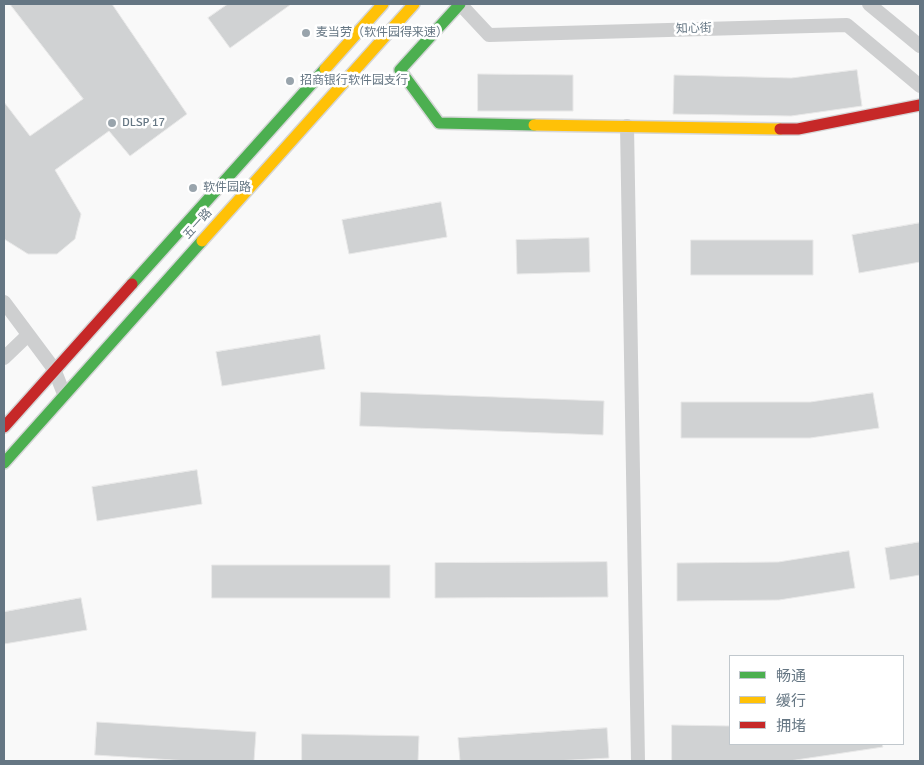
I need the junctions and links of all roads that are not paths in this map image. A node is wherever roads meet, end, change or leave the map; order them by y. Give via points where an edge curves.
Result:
1 (383, 4) edge
2 (414, 4) edge
3 (460, 4) edge
4 (869, 4) edge
5 (920, 46) edge
6 (920, 86) edge
7 (920, 105) edge
8 (627, 126) junction
9 (4, 302) edge
10 (28, 335) junction
11 (4, 358) edge
12 (54, 369) junction
13 (64, 394) junction
14 (4, 427) edge
15 (4, 463) edge
16 (638, 761) edge

1 - 12 main road, 五一路
2 - 13 main road, 五一路
3 - 6 street, 知心街 via 489,35 846,25
3 - 8 main road via 400,70 439,123
4 - 5 street
7 - 8 main road via 798,129
8 - 16 street
9 - 10 street
10 - 11 street
10 - 12 street
12 - 13 street
12 - 14 main road, 五一路
13 - 15 main road, 五一路

